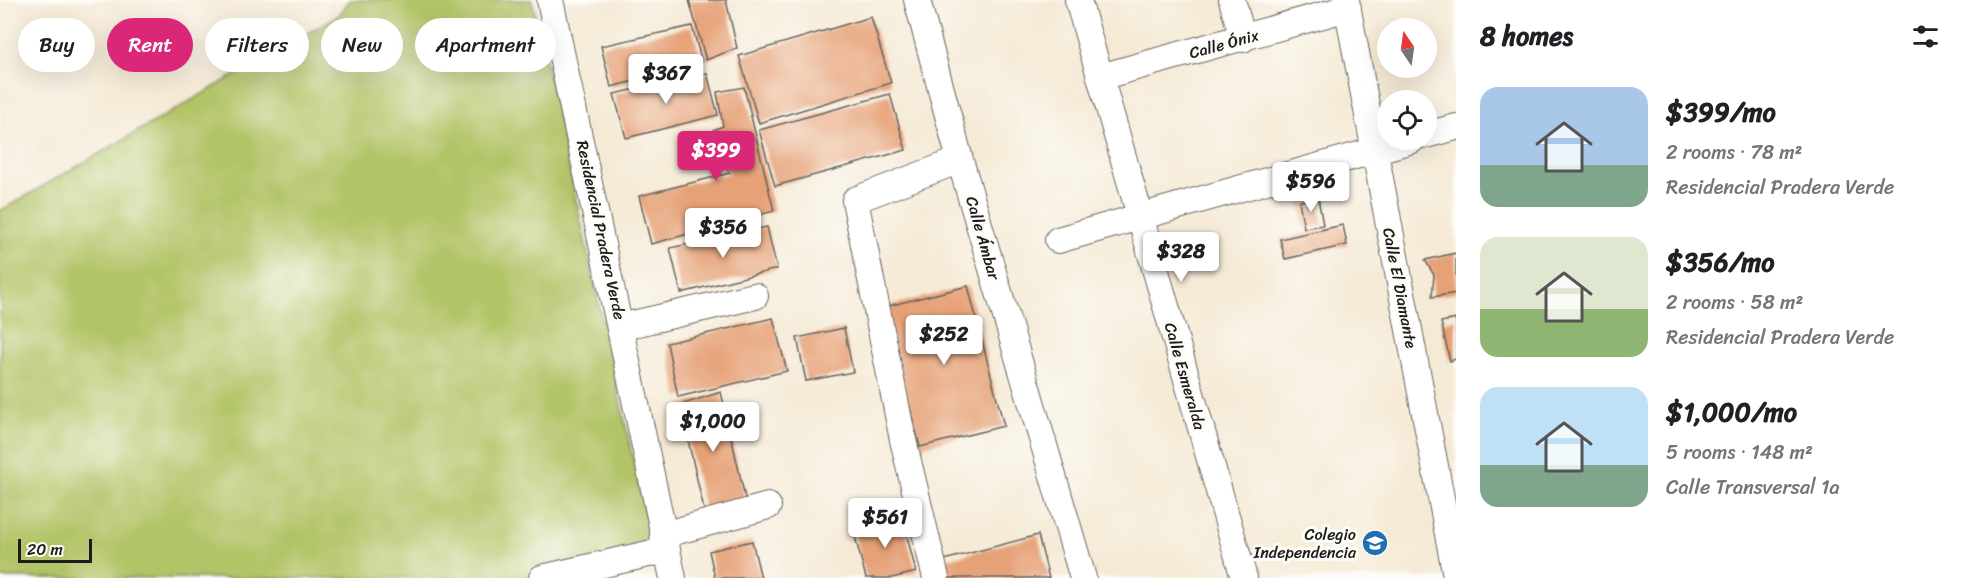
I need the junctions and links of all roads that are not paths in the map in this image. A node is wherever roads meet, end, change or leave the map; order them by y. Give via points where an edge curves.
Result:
1 (550, 0) edge
2 (917, 0) edge
3 (1078, 0) edge
4 (1232, 0) edge
5 (1347, 4) edge
6 (1243, 39) junction
7 (1100, 77) junction
8 (1456, 127) edge
9 (1437, 132) edge
10 (1377, 149) edge
11 (1374, 150) junction
12 (960, 160) junction
13 (1139, 216) junction
14 (1058, 240) dead end
15 (754, 296) dead end
16 (620, 327) junction
17 (768, 506) dead end
18 (665, 543) junction
19 (1456, 576) edge
20 (542, 578) edge
21 (673, 578) edge
22 (936, 578) edge
23 (1083, 578) edge
24 (1244, 578) edge

1 - 16 street, Residencial Pradera Verde
2 - 12 street, Calle Ámbar
3 - 7 street, Calle Esmeralda
4 - 6 street
5 - 6 street, Calle Ónix
5 - 11 street, Calle El Diamante
6 - 7 street, Calle Ónix
7 - 13 street, Calle Esmeralda
8 - 9 street
10 - 11 street
11 - 13 street
11 - 19 street, Calle El Diamante
12 - 22 street via 855,200 903,440
12 - 23 street, Calle Ámbar
13 - 14 street
13 - 24 street, Calle Esmeralda
15 - 16 street, Residencial Pradera Verde
16 - 18 street
17 - 18 street
18 - 20 street
18 - 21 street

